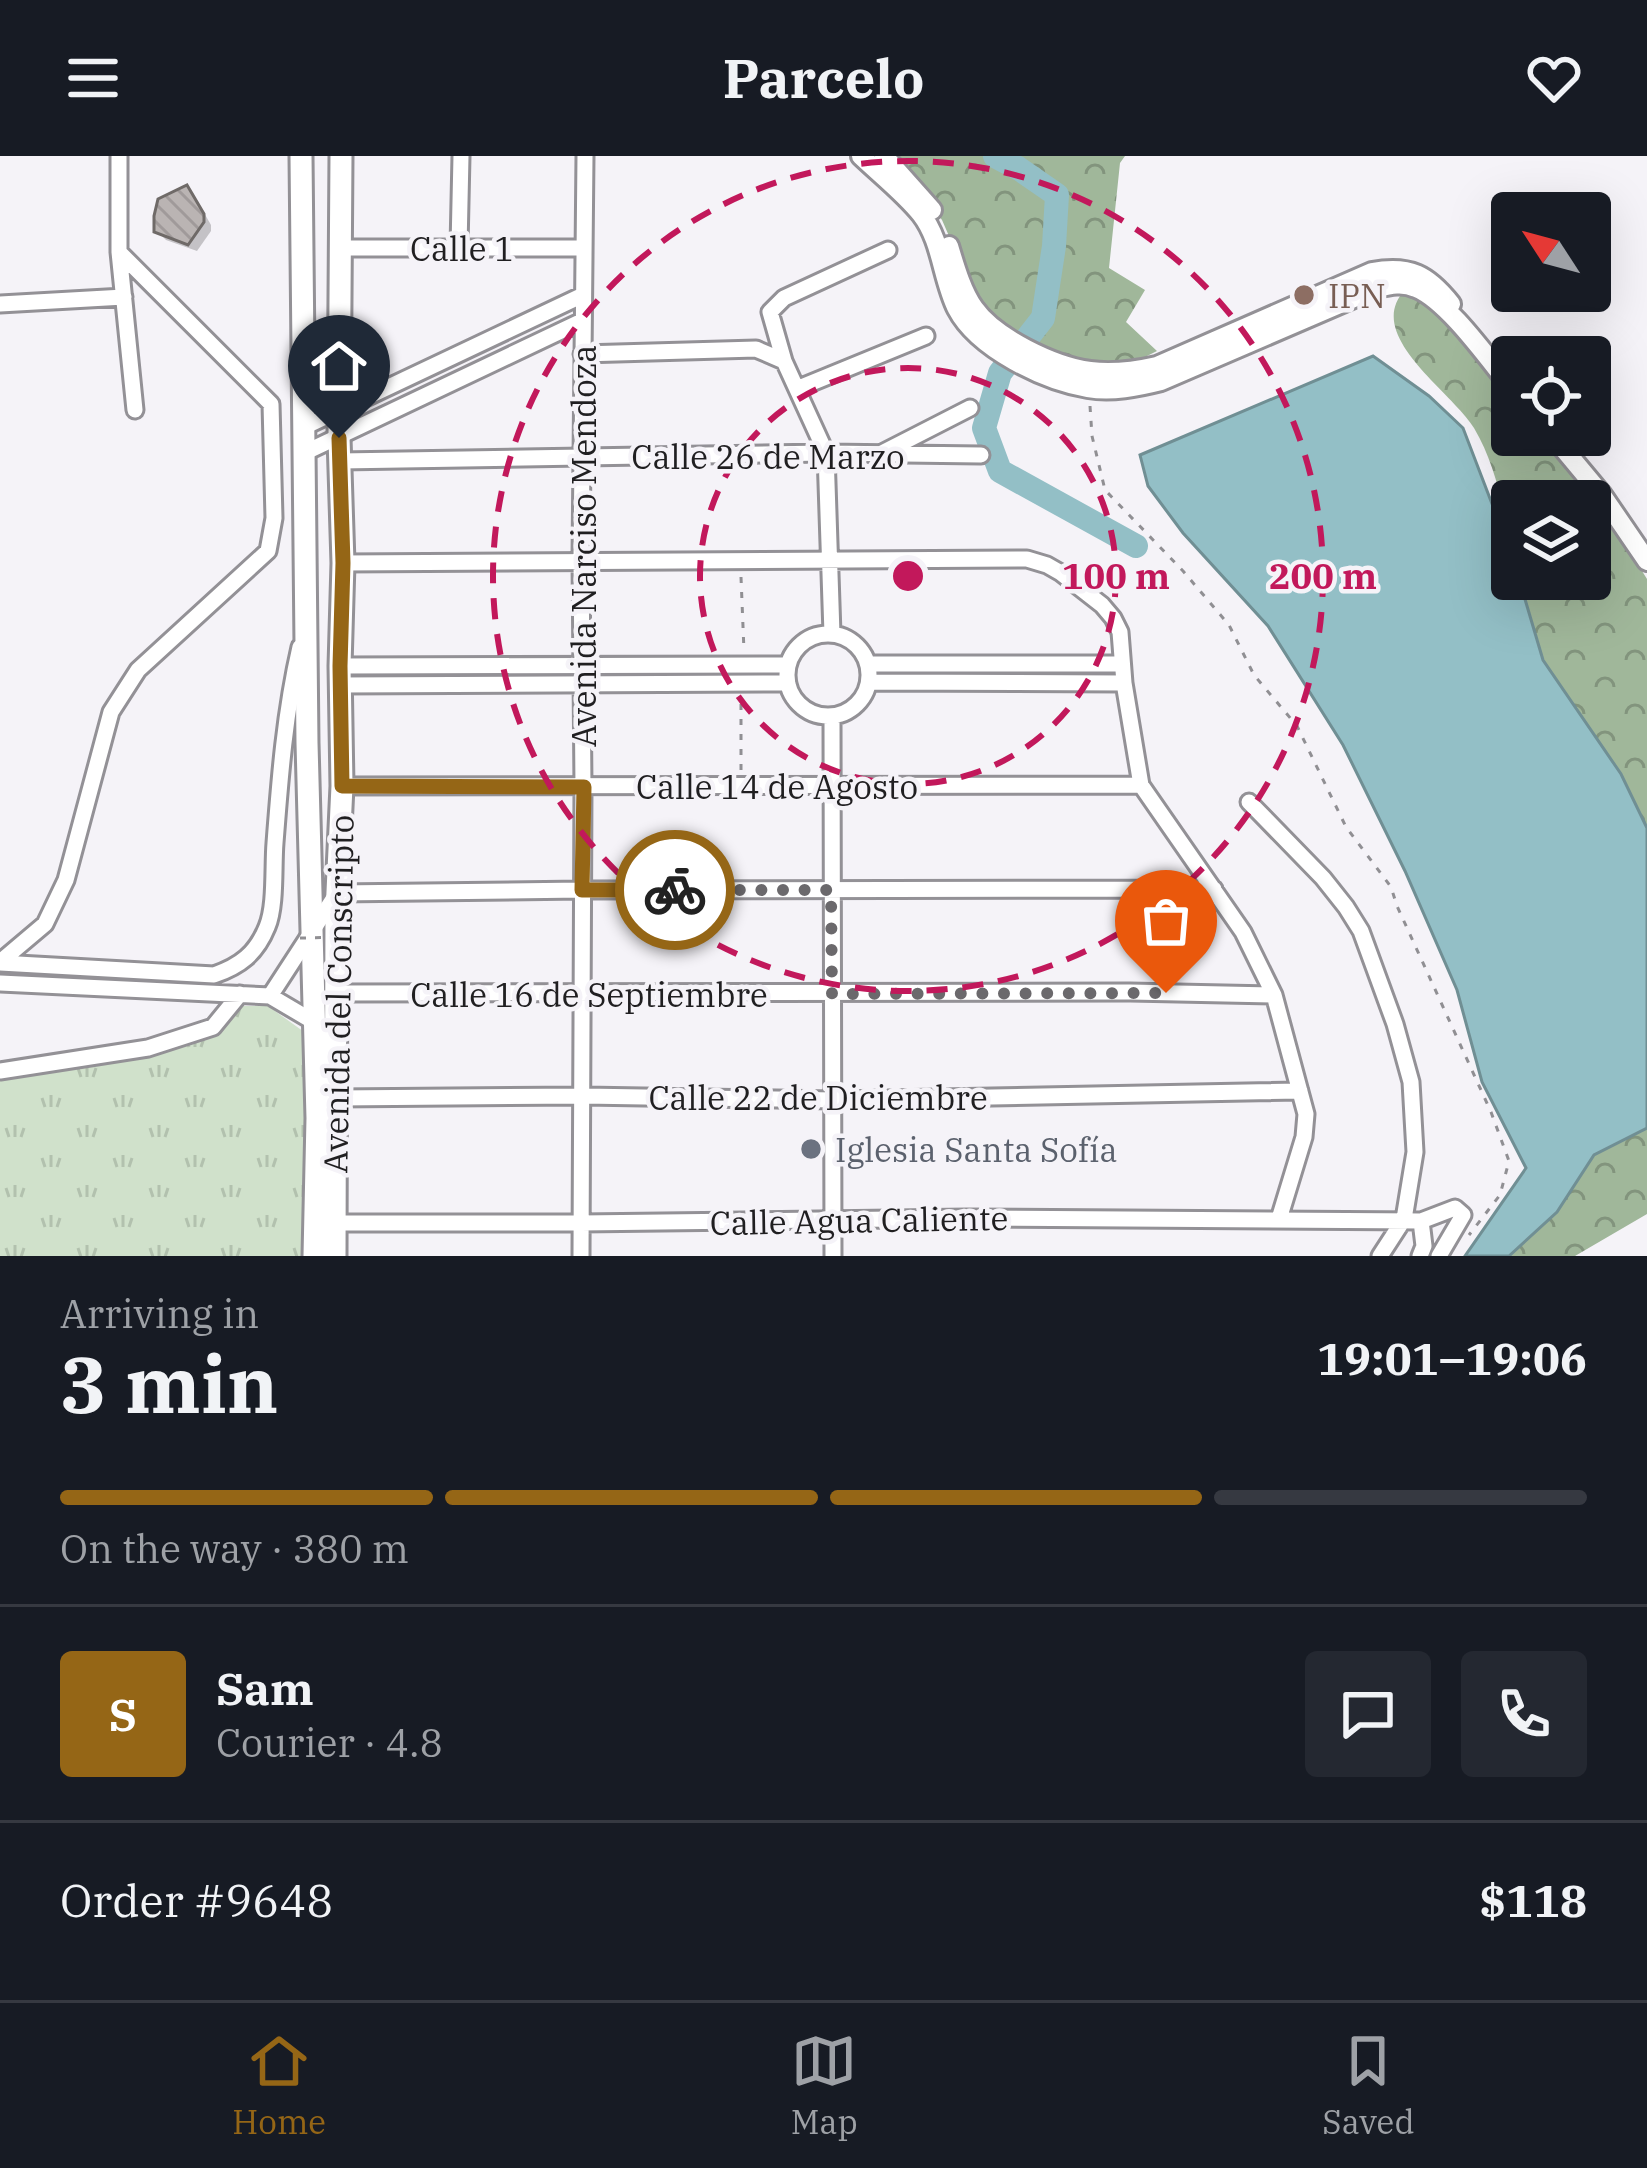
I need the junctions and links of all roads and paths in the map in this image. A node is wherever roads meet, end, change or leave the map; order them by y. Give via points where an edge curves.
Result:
1 (119, 156) edge
2 (301, 156) edge
3 (340, 156) edge
4 (461, 156) edge
5 (585, 156) edge
6 (861, 156) edge
7 (884, 156) edge
8 (340, 248) junction
9 (459, 248) junction
10 (584, 248) junction
11 (888, 250) dead end
12 (119, 252) junction
13 (583, 296) junction
14 (124, 297) junction
15 (0, 304) edge
16 (582, 321) junction
17 (926, 336) dead end
18 (1491, 351) edge
19 (1016, 352) junction
20 (582, 354) junction
21 (784, 361) junction
22 (1491, 363) edge
23 (799, 388) junction
24 (1090, 406) dead end
25 (970, 408) dead end
26 (135, 410) dead end
27 (340, 412) junction
28 (304, 428) junction
29 (339, 450) junction
30 (304, 453) junction
31 (826, 453) junction
32 (880, 454) junction
33 (981, 454) dead end
34 (1574, 456) edge
35 (581, 457) junction
36 (1594, 480) edge
37 (1611, 501) edge
38 (1611, 503) edge
39 (1647, 550) edge
40 (580, 559) junction
41 (831, 559) junction
42 (740, 560) junction
43 (1647, 561) edge
44 (343, 563) junction
45 (340, 614) junction
46 (307, 615) junction
47 (832, 634) junction
48 (868, 664) junction
49 (1122, 664) junction
50 (745, 665) junction
51 (788, 665) junction
52 (582, 674) junction
53 (340, 676) junction
54 (869, 682) junction
55 (741, 683) junction
56 (788, 683) junction
57 (1124, 683) junction
58 (832, 717) junction
59 (741, 784) junction
60 (832, 784) junction
61 (1141, 785) junction
62 (342, 786) junction
63 (584, 787) junction
64 (1249, 802) dead end
65 (1214, 889) junction
66 (582, 890) junction
67 (831, 890) junction
68 (337, 893) junction
69 (306, 936) junction
70 (354, 938) dead end
71 (0, 962) edge
72 (0, 983) edge
73 (336, 993) junction
74 (240, 994) junction
75 (583, 994) junction
76 (832, 994) junction
77 (1274, 995) junction
78 (270, 996) junction
79 (314, 1022) junction
80 (0, 1071) edge
81 (1300, 1090) junction
82 (584, 1096) junction
83 (336, 1098) junction
84 (834, 1100) junction
85 (833, 1219) junction
86 (1279, 1219) junction
87 (1413, 1220) junction
88 (325, 1223) junction
89 (581, 1223) junction
90 (1462, 1246) dead end
91 (314, 1256) edge
92 (335, 1256) edge
93 (581, 1256) edge
94 (833, 1256) edge
95 (1380, 1256) edge
96 (1420, 1256) edge
97 (1439, 1256) edge

1 - 12 street
2 - 28 main road, Avenida del Conscripto
3 - 8 main road, Avenida del Conscripto
4 - 9 street
5 - 10 street, Avenida Narciso Mendoza
6 - 19 street via 922,216 958,310 980,338
7 - 19 street via 934,213 972,305
8 - 9 street, Calle 1
8 - 27 main road, Avenida del Conscripto
9 - 10 street, Calle 1
10 - 13 street, Avenida Narciso Mendoza
11 - 21 street via 770,312
12 - 14 street
12 - 71 street via 271,404 274,518 268,551 138,670 111,712 66,880 45,924
13 - 16 street, Avenida Narciso Mendoza
13 - 27 street
14 - 15 street
14 - 26 street
16 - 20 street, Avenida Narciso Mendoza
16 - 29 street
17 - 23 street
18 - 19 street via 1439,288 1392,268 1131,372 1090,371
19 - 22 street via 1060,381 1131,389 1399,284 1448,311
20 - 21 street via 756,349
20 - 35 street, Avenida Narciso Mendoza
21 - 23 street
23 - 31 street
24 - 90 path via 1105,490 1229,625 1254,676 1297,726 1346,827 1391,887 1509,1162 1500,1195
25 - 32 street
27 - 28 street
27 - 29 main road, Avenida del Conscripto
28 - 30 main road, Avenida del Conscripto
29 - 30 street
29 - 35 street, Calle 26 de Marzo
29 - 44 main road, Avenida del Conscripto
30 - 46 main road, Avenida del Conscripto
31 - 32 street, Calle 26 de Marzo
31 - 35 street, Calle 26 de Marzo
31 - 41 street
32 - 33 street, Calle 26 de Marzo
34 - 36 street
35 - 40 street, Avenida Narciso Mendoza
37 - 39 street
38 - 43 street
40 - 42 street
40 - 44 street
40 - 52 street, Avenida Narciso Mendoza
41 - 42 street
41 - 47 street
41 - 49 street via 1047,565 1113,618
42 - 50 path
44 - 45 main road, Avenida del Conscripto
45 - 46 main road
45 - 53 main road, Avenida del Conscripto
46 - 69 main road, Avenida del Conscripto
46 - 71 street via 289,694 269,923 255,950 214,975
47 - 48 street via 855,643
47 - 51 street via 805,641
48 - 49 street
48 - 54 street
49 - 57 street
50 - 51 street
50 - 52 street
51 - 56 street
52 - 53 street
52 - 55 street
52 - 63 street, Avenida Narciso Mendoza
53 - 62 main road, Avenida del Conscripto
54 - 57 street
54 - 58 street via 856,706
55 - 56 street
55 - 59 path
56 - 58 street via 803,708
57 - 61 street
58 - 60 street
59 - 60 street, Calle 14 de Agosto
59 - 63 street, Calle 14 de Agosto
60 - 61 street, Calle 14 de Agosto
60 - 67 street
61 - 65 street
62 - 63 street, Calle 14 de Agosto
62 - 68 main road, Avenida del Conscripto
63 - 66 street, Avenida Narciso Mendoza
64 - 87 street via 1323,878 1361,932 1411,1082
65 - 67 street
65 - 77 street
66 - 67 street
66 - 68 street
66 - 75 street, Avenida Narciso Mendoza
67 - 76 street
68 - 69 street
68 - 73 main road, Avenida del Conscripto
69 - 70 path, bridge
69 - 78 street
69 - 79 main road, Avenida del Conscripto
72 - 74 street
73 - 75 street, Calle 16 de Septiembre
73 - 83 main road, Avenida del Conscripto
74 - 78 street
74 - 80 street via 213,1027 148,1048
75 - 76 street, Calle 16 de Septiembre
75 - 82 street, Avenida Narciso Mendoza
76 - 77 street, Calle 16 de Septiembre
76 - 84 street
77 - 81 street
78 - 79 street
79 - 88 main road, Avenida del Conscripto
81 - 84 street, Calle 22 de Diciembre
81 - 86 street via 1304,1137
82 - 83 street, Calle 22 de Diciembre
82 - 84 street, Calle 22 de Diciembre
82 - 89 street, Avenida Narciso Mendoza
83 - 88 main road, Avenida del Conscripto
84 - 85 street
85 - 86 street, Calle Agua Caliente
85 - 89 street, Calle Agua Caliente
85 - 94 street
86 - 87 street, Calle Agua Caliente
87 - 95 street
87 - 96 street
87 - 97 street, Calle Agua Caliente via 1460,1210
88 - 89 street, Calle Agua Caliente
88 - 91 main road, Avenida del Conscripto
88 - 92 main road, Avenida del Conscripto
89 - 93 street, Avenida Narciso Mendoza

